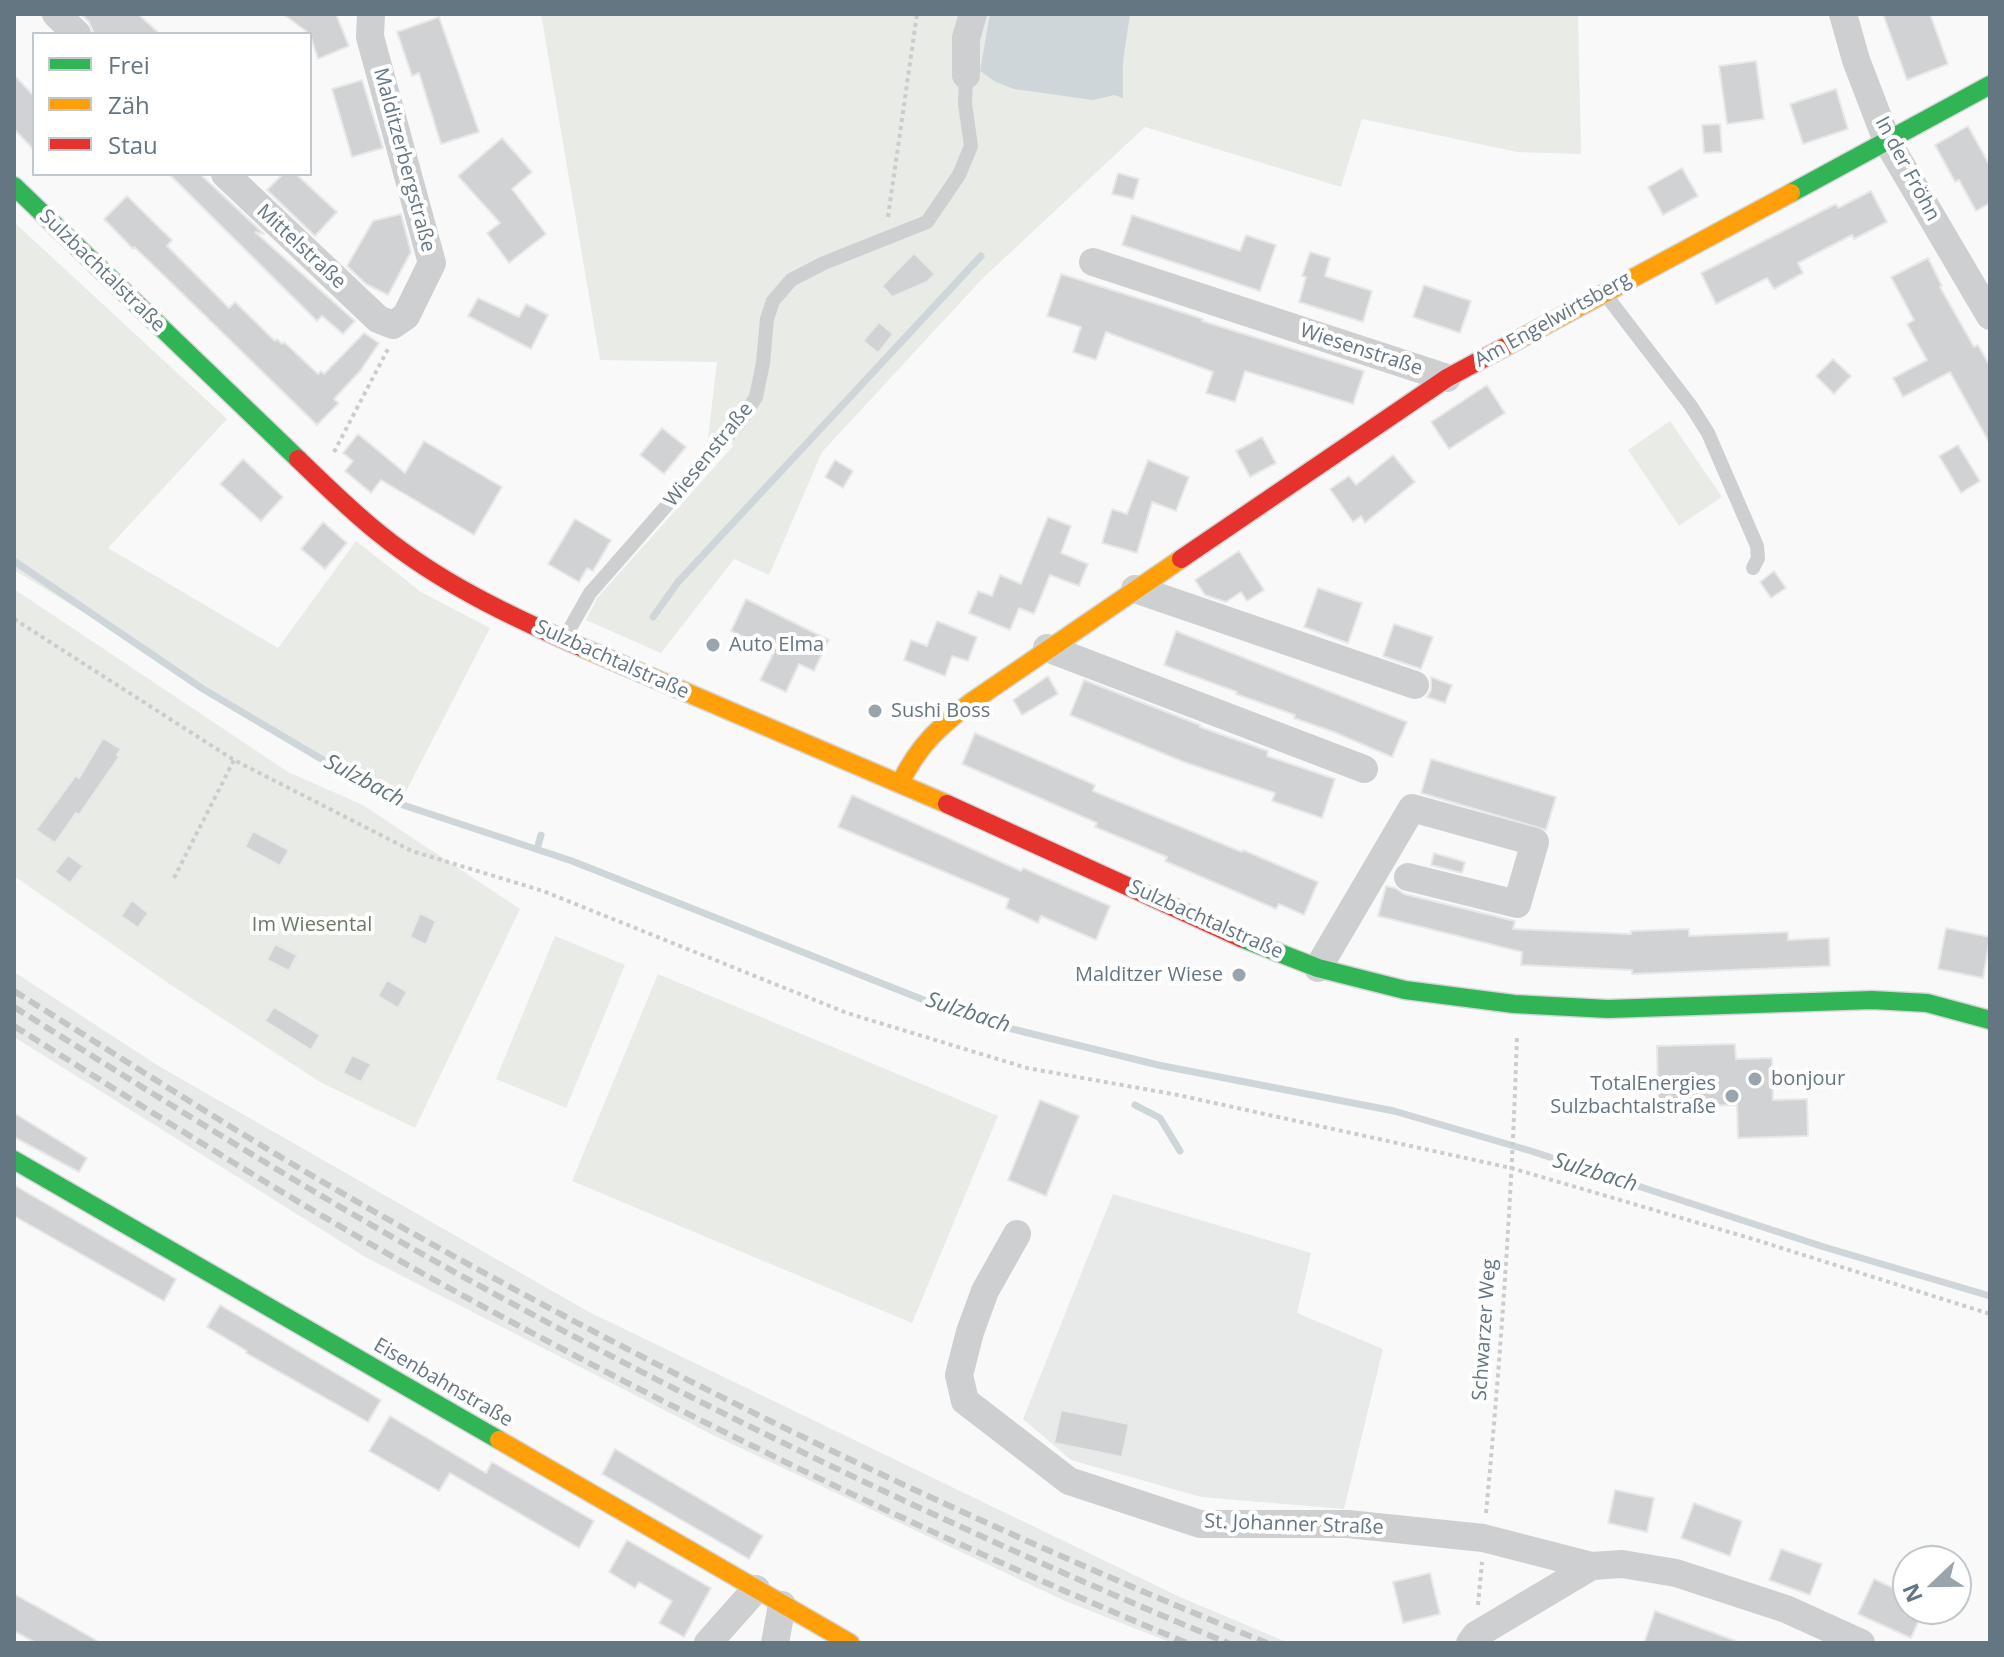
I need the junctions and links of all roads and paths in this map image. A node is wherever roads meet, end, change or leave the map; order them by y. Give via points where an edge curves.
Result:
1 (56, 14) edge
2 (371, 14) edge
3 (917, 14) edge
4 (973, 14) edge
5 (1843, 14) edge
6 (75, 32) edge
7 (966, 75) joint
8 (1990, 85) edge
9 (1887, 141) junction
10 (227, 176) edge
11 (14, 186) edge
12 (883, 239) junction
13 (1093, 262) dead end
14 (1604, 292) junction
15 (1990, 316) edge
16 (378, 319) joint
17 (388, 352) dead end
18 (1447, 378) junction
19 (337, 449) dead end
20 (1753, 568) dead end
21 (1135, 589) junction
22 (14, 619) edge
23 (563, 639) junction
24 (1047, 648) junction
25 (1415, 685) dead end
26 (234, 760) junction
27 (1364, 769) dead end
28 (900, 783) junction
29 (1408, 877) dead end
30 (174, 878) dead end
31 (1318, 968) junction
32 (1990, 1020) edge
33 (1518, 1027) dead end
34 (14, 1160) edge
35 (1511, 1168) junction
36 (1017, 1234) dead end
37 (1990, 1314) edge
38 (1483, 1538) junction
39 (1592, 1566) junction
40 (756, 1589) junction
41 (782, 1605) junction
42 (1473, 1639) edge
43 (708, 1643) edge
44 (775, 1643) edge
45 (850, 1643) edge
46 (1861, 1643) edge

1 - 6 street
2 - 16 street, Malditzerbergstraße via 370,37 432,263 406,316 393,325
3 - 12 path
4 - 7 street, Wiesenstraße via 966,38
5 - 9 street, In der Fröhn
7 - 12 lane, Wiesenstraße via 971,146 959,175 927,222
8 - 9 street, Am Engelwirtsberg
9 - 14 street, Am Engelwirtsberg
9 - 15 street, In der Fröhn
10 - 16 street, Mittelstraße
11 - 23 street, Sulzbachtalstraße via 380,534 488,604
12 - 23 lane, Wiesenstraße via 791,280 773,301 756,397 730,434 590,593
13 - 18 street, Wiesenstraße
14 - 18 street, Am Engelwirtsberg
14 - 20 lane via 1708,433 1757,546
17 - 19 path
18 - 21 street, Am Engelwirtsberg
21 - 24 street, Am Engelwirtsberg
21 - 25 street
22 - 26 path
23 - 28 street, Sulzbachtalstraße
24 - 27 street
24 - 28 street, Am Engelwirtsberg via 942,725 915,753
26 - 30 path
26 - 35 path via 412,851 543,891 847,1013 1027,1068 1178,1095
28 - 31 street, Sulzbachtalstraße via 1257,946
29 - 31 street via 1517,904 1535,842 1412,808
31 - 32 street, Sulzbachtalstraße via 1405,990 1514,1004 1608,1009 1872,1000 1927,1003
33 - 35 path, Schwarzer Weg
34 - 40 street, Eisenbahnstraße
35 - 37 path
35 - 38 path, Schwarzer Weg
36 - 38 street, St. Johanner Straße via 985,1291 959,1375 965,1401 1069,1481 1200,1524 1348,1524
38 - 39 street, St. Johanner Straße
38 - 42 path, Schwarzer Weg
39 - 42 street
39 - 46 street, St. Johanner Straße via 1622,1564 1676,1573 1786,1609
40 - 41 street, Eisenbahnstraße
40 - 43 street
41 - 44 street
41 - 45 street, Eisenbahnstraße

